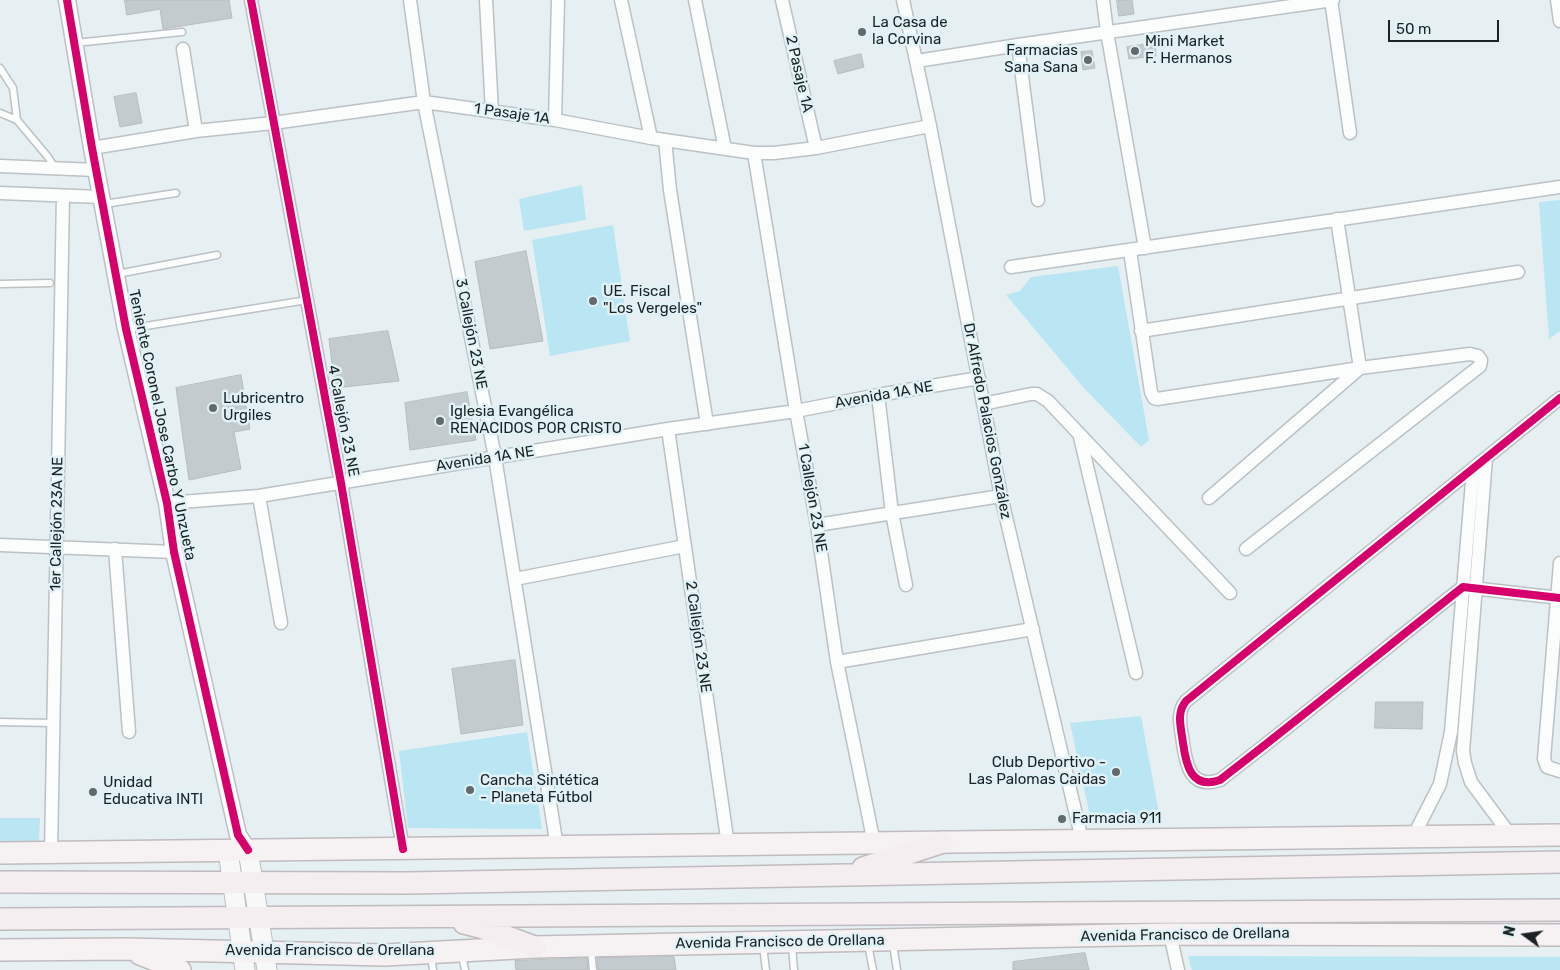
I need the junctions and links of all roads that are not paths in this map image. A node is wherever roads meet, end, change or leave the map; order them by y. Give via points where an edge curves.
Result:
1 (67, 0) edge
2 (251, 0) edge
3 (410, 0) edge
4 (486, 0) edge
5 (558, 0) edge
6 (621, 0) edge
7 (695, 0) edge
8 (782, 0) edge
9 (903, 0) edge
10 (1103, 0) edge
11 (1332, 0) edge
12 (1557, 0) edge
13 (1560, 21) edge
14 (182, 32) dead end
15 (1107, 32) junction
16 (74, 44) junction
17 (1018, 45) junction
18 (183, 49) dead end
19 (918, 61) junction
20 (0, 68) edge
21 (424, 102) junction
22 (492, 112) junction
23 (0, 113) edge
24 (17, 120) junction
25 (555, 120) junction
26 (273, 123) junction
27 (930, 126) junction
28 (196, 131) junction
29 (1350, 133) dead end
30 (651, 138) junction
31 (665, 140) junction
32 (92, 148) junction
33 (725, 148) junction
34 (816, 148) junction
35 (754, 153) junction
36 (0, 166) edge
37 (54, 168) junction
38 (96, 170) junction
39 (1560, 187) edge
40 (0, 193) edge
41 (176, 193) dead end
42 (62, 196) junction
43 (101, 200) junction
44 (1038, 200) dead end
45 (1337, 219) junction
46 (1145, 248) junction
47 (1130, 251) junction
48 (217, 255) dead end
49 (1011, 267) dead end
50 (1518, 272) dead end
51 (116, 274) junction
52 (50, 283) dead end
53 (0, 284) edge
54 (1349, 299) junction
55 (307, 300) junction
56 (126, 329) junction
57 (1141, 331) junction
58 (1360, 368) junction
59 (979, 378) junction
60 (878, 395) junction
61 (1560, 398) edge
62 (983, 404) junction
63 (796, 411) junction
64 (707, 424) junction
65 (668, 429) junction
66 (1080, 436) junction
67 (495, 457) junction
68 (1486, 458) junction
69 (1473, 470) junction
70 (341, 483) junction
71 (259, 496) junction
72 (1001, 496) junction
73 (1209, 498) dead end
74 (167, 503) junction
75 (892, 513) junction
76 (817, 525) junction
77 (0, 545) edge
78 (56, 546) junction
79 (685, 546) junction
80 (1246, 548) dead end
81 (115, 550) junction
82 (174, 552) junction
83 (1560, 563) edge
84 (515, 579) junction
85 (906, 584) dead end
86 (1463, 587) junction
87 (1477, 588) junction
88 (1230, 592) dead end
89 (1559, 598) edge
90 (281, 622) dead end
91 (1033, 629) junction
92 (837, 662) junction
93 (1136, 673) dead end
94 (0, 722) edge
95 (53, 723) junction
96 (129, 732) dead end
97 (1560, 771) edge
98 (1560, 835) edge
99 (1510, 836) junction
100 (1413, 837) junction
101 (1082, 840) junction
102 (943, 842) junction
103 (874, 843) junction
104 (238, 845) junction
105 (728, 845) junction
106 (556, 847) junction
107 (403, 849) junction
108 (0, 853) edge
109 (51, 853) junction
110 (1560, 862) edge
111 (836, 876) junction
112 (0, 882) edge
113 (233, 882) junction
114 (254, 883) junction
115 (1560, 910) edge
116 (237, 917) junction
117 (259, 917) junction
118 (440, 917) junction
119 (0, 919) edge
120 (1170, 934) junction
121 (1560, 935) edge
122 (893, 940) junction
123 (868, 941) junction
124 (792, 942) junction
125 (762, 943) junction
126 (590, 946) junction
127 (534, 947) junction
128 (126, 949) junction
129 (0, 950) edge
130 (385, 955) junction
131 (463, 960) edge
132 (243, 961) edge
133 (266, 961) edge
134 (432, 961) edge
135 (180, 970) edge
136 (344, 970) edge
137 (593, 970) edge
138 (766, 970) edge
139 (794, 970) edge
140 (872, 970) edge
141 (897, 970) edge
142 (1178, 970) edge

1 - 16 street, Teniente Coronel Jose Carbo Y Unzueta
2 - 26 street, 4 Callejón 23 NE
3 - 21 street, 3 Callejón 23 NE
4 - 22 street
5 - 25 street
6 - 30 street
7 - 33 street
8 - 34 street, 2 Pasaje 1A
9 - 19 street, Dr Alfredo Palacios González
10 - 15 street
11 - 15 street
11 - 29 street
12 - 13 street
14 - 16 lane
15 - 17 street
15 - 46 street
16 - 32 street, Teniente Coronel Jose Carbo Y Unzueta
17 - 19 street
17 - 44 street
18 - 28 street
19 - 27 street, Dr Alfredo Palacios González
20 - 24 lane via 13,88
21 - 22 street, 1 Pasaje 1A
21 - 26 street, 1 Pasaje 1A
21 - 67 street, 3 Callejón 23 NE
22 - 25 street, 1 Pasaje 1A
23 - 24 lane
24 - 37 lane
25 - 30 street, 1 Pasaje 1A
26 - 28 street, 1 Pasaje 1A
26 - 55 street, 4 Callejón 23 NE
27 - 34 street, 1 Pasaje 1A
27 - 59 street, Dr Alfredo Palacios González
28 - 32 street, 1 Pasaje 1A
30 - 31 street, 1 Pasaje 1A
31 - 33 street, 1 Pasaje 1A
31 - 64 street
32 - 38 street, Teniente Coronel Jose Carbo Y Unzueta
33 - 35 street, 1 Pasaje 1A
34 - 35 street, 1 Pasaje 1A
35 - 63 street, 1 Callejón 23 NE
36 - 37 street
37 - 38 street
38 - 43 street, Teniente Coronel Jose Carbo Y Unzueta
39 - 45 street
40 - 42 street
41 - 43 lane
42 - 43 street
42 - 78 street, 1er Callejón 23A NE
43 - 51 street, Teniente Coronel Jose Carbo Y Unzueta
45 - 46 street
45 - 54 street
46 - 47 street
47 - 49 street
47 - 57 street
48 - 51 lane
50 - 54 street
51 - 56 street, Teniente Coronel Jose Carbo Y Unzueta
52 - 53 lane
54 - 57 street
54 - 58 street
55 - 56 lane
55 - 70 street, 4 Callejón 23 NE
56 - 74 street, Teniente Coronel Jose Carbo Y Unzueta
57 - 58 street via 1151,392 1157,399
58 - 73 street
58 - 80 street via 1470,354 1481,360 1480,366
59 - 60 street, Avenida 1A NE
59 - 62 street, Dr Alfredo Palacios González
60 - 63 street, Avenida 1A NE
60 - 75 street
61 - 68 street
62 - 66 street via 1037,394 1048,401
62 - 72 street, Dr Alfredo Palacios González
63 - 64 street, Avenida 1A NE
63 - 76 street, 1 Callejón 23 NE
64 - 65 street, Avenida 1A NE
65 - 67 street, Avenida 1A NE
65 - 79 street, 2 Callejón 23 NE
66 - 88 street
66 - 93 street
67 - 70 street, Avenida 1A NE
67 - 84 street, 3 Callejón 23 NE
68 - 69 street
68 - 87 street
69 - 86 street
69 - 86 street via 1186,700 1179,715 1189,770 1207,782 1220,780
70 - 71 street, Avenida 1A NE
70 - 107 street, 4 Callejón 23 NE
71 - 74 street, Avenida 1A NE
71 - 90 street
72 - 75 street
72 - 91 street, Dr Alfredo Palacios González
74 - 82 street, Teniente Coronel Jose Carbo Y Unzueta
75 - 76 street
75 - 85 street
76 - 92 street, 1 Callejón 23 NE
77 - 78 street
78 - 81 street
78 - 95 street, 1er Callejón 23A NE
79 - 84 street
79 - 105 street, 2 Callejón 23 NE
81 - 82 street
81 - 96 street
82 - 104 street, Teniente Coronel Jose Carbo Y Unzueta
83 - 89 street
84 - 106 street, 3 Callejón 23 NE
86 - 87 street
86 - 100 street via 1451,732 1442,779
87 - 89 street
87 - 99 street via 1463,751 1473,787
89 - 97 street via 1544,759 1547,767
91 - 92 street
91 - 101 street, Dr Alfredo Palacios González
92 - 103 street, 1 Callejón 23 NE
94 - 95 lane
95 - 109 street, 1er Callejón 23A NE
98 - 99 main road
99 - 100 main road
100 - 101 main road
101 - 102 main road
102 - 103 main road
102 - 111 highway
103 - 105 main road
104 - 107 main road
104 - 109 main road
104 - 113 main road
104 - 114 main road
105 - 106 main road
106 - 107 main road
108 - 109 main road
110 - 111 highway
111 - 114 highway
112 - 113 highway
113 - 114 highway
113 - 116 main road
114 - 117 main road
115 - 118 highway, Avenida Francisco de Orellana
116 - 117 highway, Avenida Francisco de Orellana
116 - 119 highway, Avenida Francisco de Orellana
116 - 132 main road
117 - 118 highway, Avenida Francisco de Orellana
117 - 133 main road
118 - 127 highway via 480,927
120 - 121 main road, Avenida Francisco de Orellana
120 - 122 main road, Avenida Francisco de Orellana
120 - 142 street
122 - 123 main road, Avenida Francisco de Orellana
122 - 141 lane
123 - 124 main road, Avenida Francisco de Orellana
123 - 140 lane
124 - 125 main road, Avenida Francisco de Orellana
124 - 139 lane
125 - 126 main road, Avenida Francisco de Orellana
125 - 138 lane
126 - 127 main road, Avenida Francisco de Orellana
126 - 137 lane
127 - 131 main road, Avenida Francisco de Orellana
128 - 129 main road, Avenida Francisco de Orellana
128 - 132 main road, Avenida Francisco de Orellana
128 - 135 main road
130 - 133 main road, Avenida Francisco de Orellana
130 - 134 main road, Avenida Francisco de Orellana
130 - 136 main road
131 - 134 main road, Avenida Francisco de Orellana
132 - 133 main road, Avenida Francisco de Orellana

